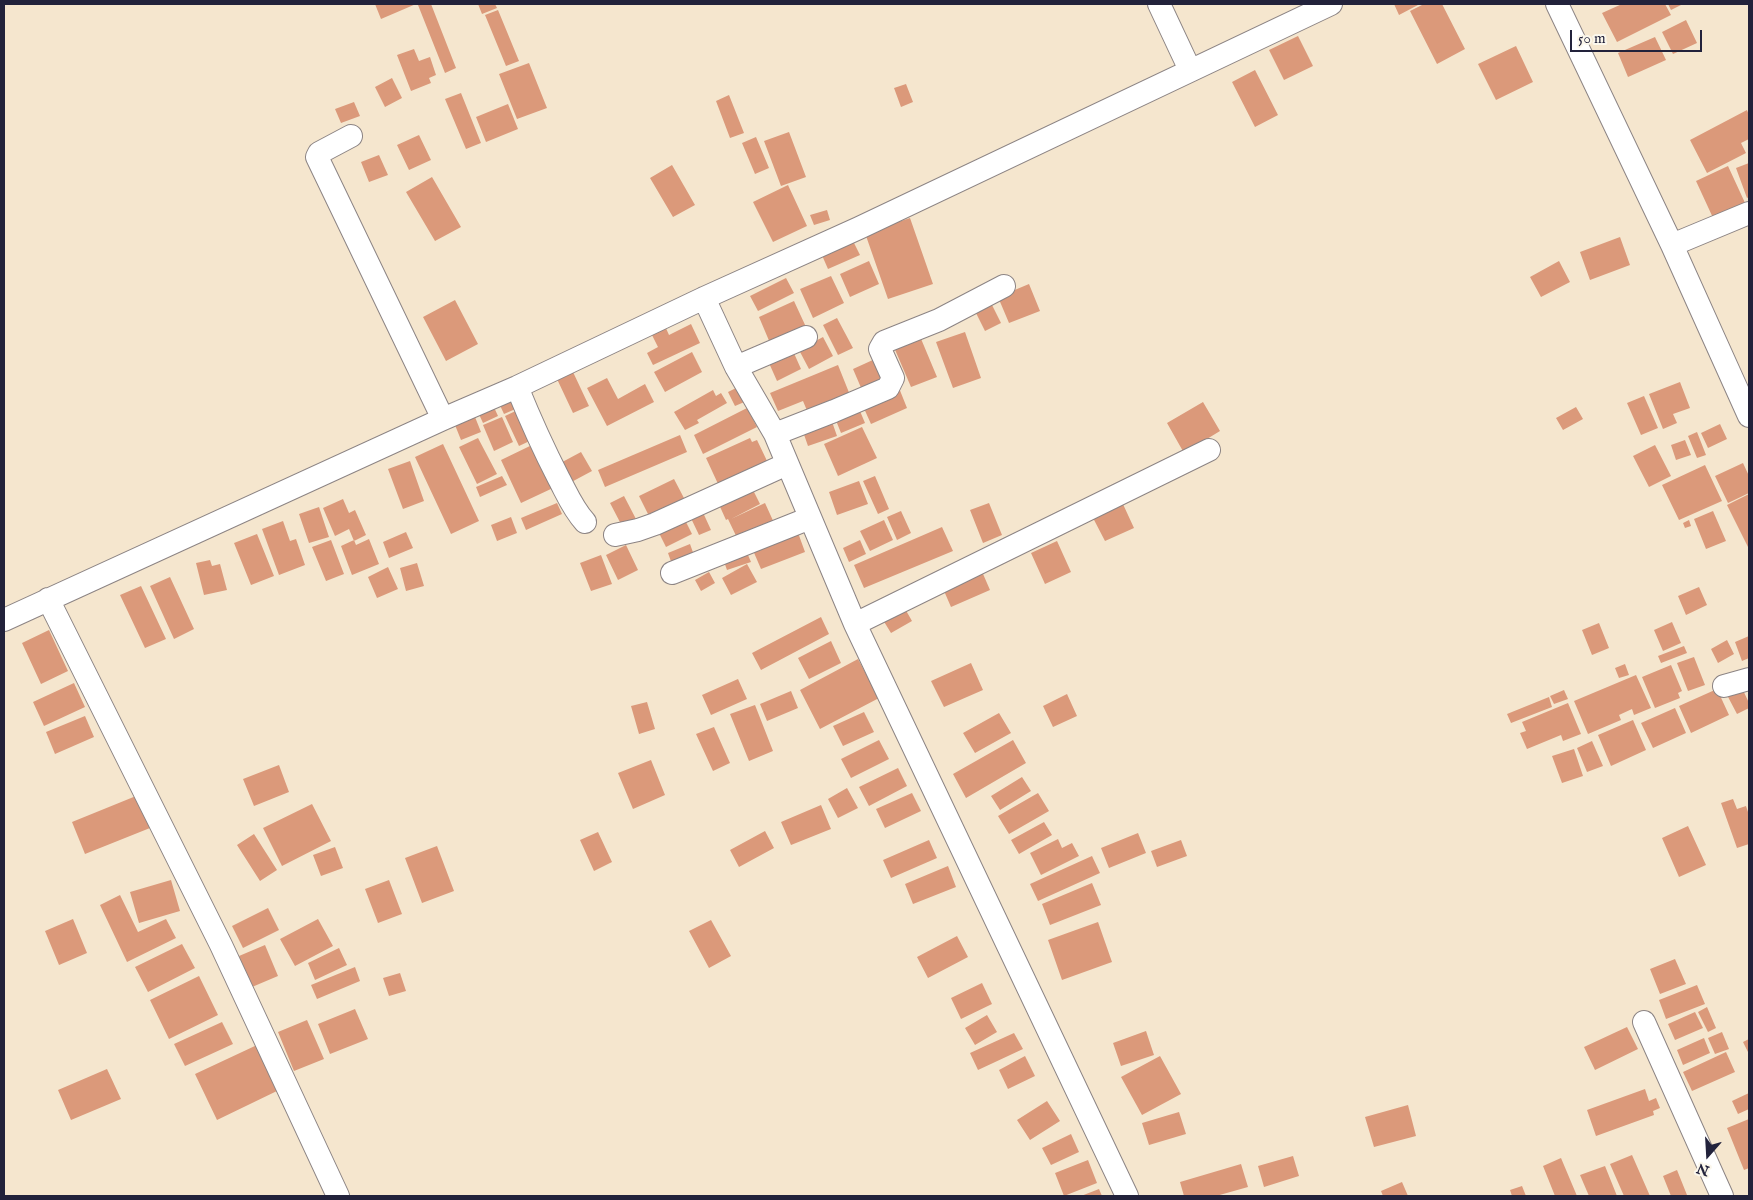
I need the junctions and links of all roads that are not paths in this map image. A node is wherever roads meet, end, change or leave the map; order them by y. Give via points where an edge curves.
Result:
1 (1159, 4) edge
2 (1331, 4) edge
3 (1557, 4) edge
4 (1190, 70) junction
5 (351, 136) dead end
6 (1749, 213) edge
7 (1672, 246) junction
8 (1004, 286) dead end
9 (704, 298) junction
10 (806, 337) dead end
11 (736, 367) junction
12 (517, 387) junction
13 (1749, 416) edge
14 (443, 419) junction
15 (775, 434) junction
16 (1208, 450) dead end
17 (787, 464) junction
18 (810, 518) junction
19 (585, 522) dead end
20 (615, 535) dead end
21 (672, 573) dead end
22 (48, 599) junction
23 (4, 620) edge
24 (855, 624) junction
25 (1749, 679) edge
26 (1724, 686) dead end
27 (1644, 1022) dead end
28 (338, 1196) edge
29 (1127, 1196) edge
30 (1722, 1196) edge

1 - 4 street
2 - 4 street
3 - 7 street
4 - 9 street
5 - 14 street via 319,153 317,158
6 - 7 street
7 - 13 street
8 - 15 street via 939,320 884,342 880,349 893,378 888,388
9 - 11 street
9 - 12 street
10 - 11 street
11 - 15 street
12 - 14 street
12 - 19 street via 536,435 567,496
14 - 22 street
15 - 17 street
16 - 24 street
17 - 18 street
17 - 20 street via 655,524
18 - 21 street
18 - 24 street
22 - 23 street
22 - 28 street via 221,945
24 - 29 street
25 - 26 street
27 - 30 street

